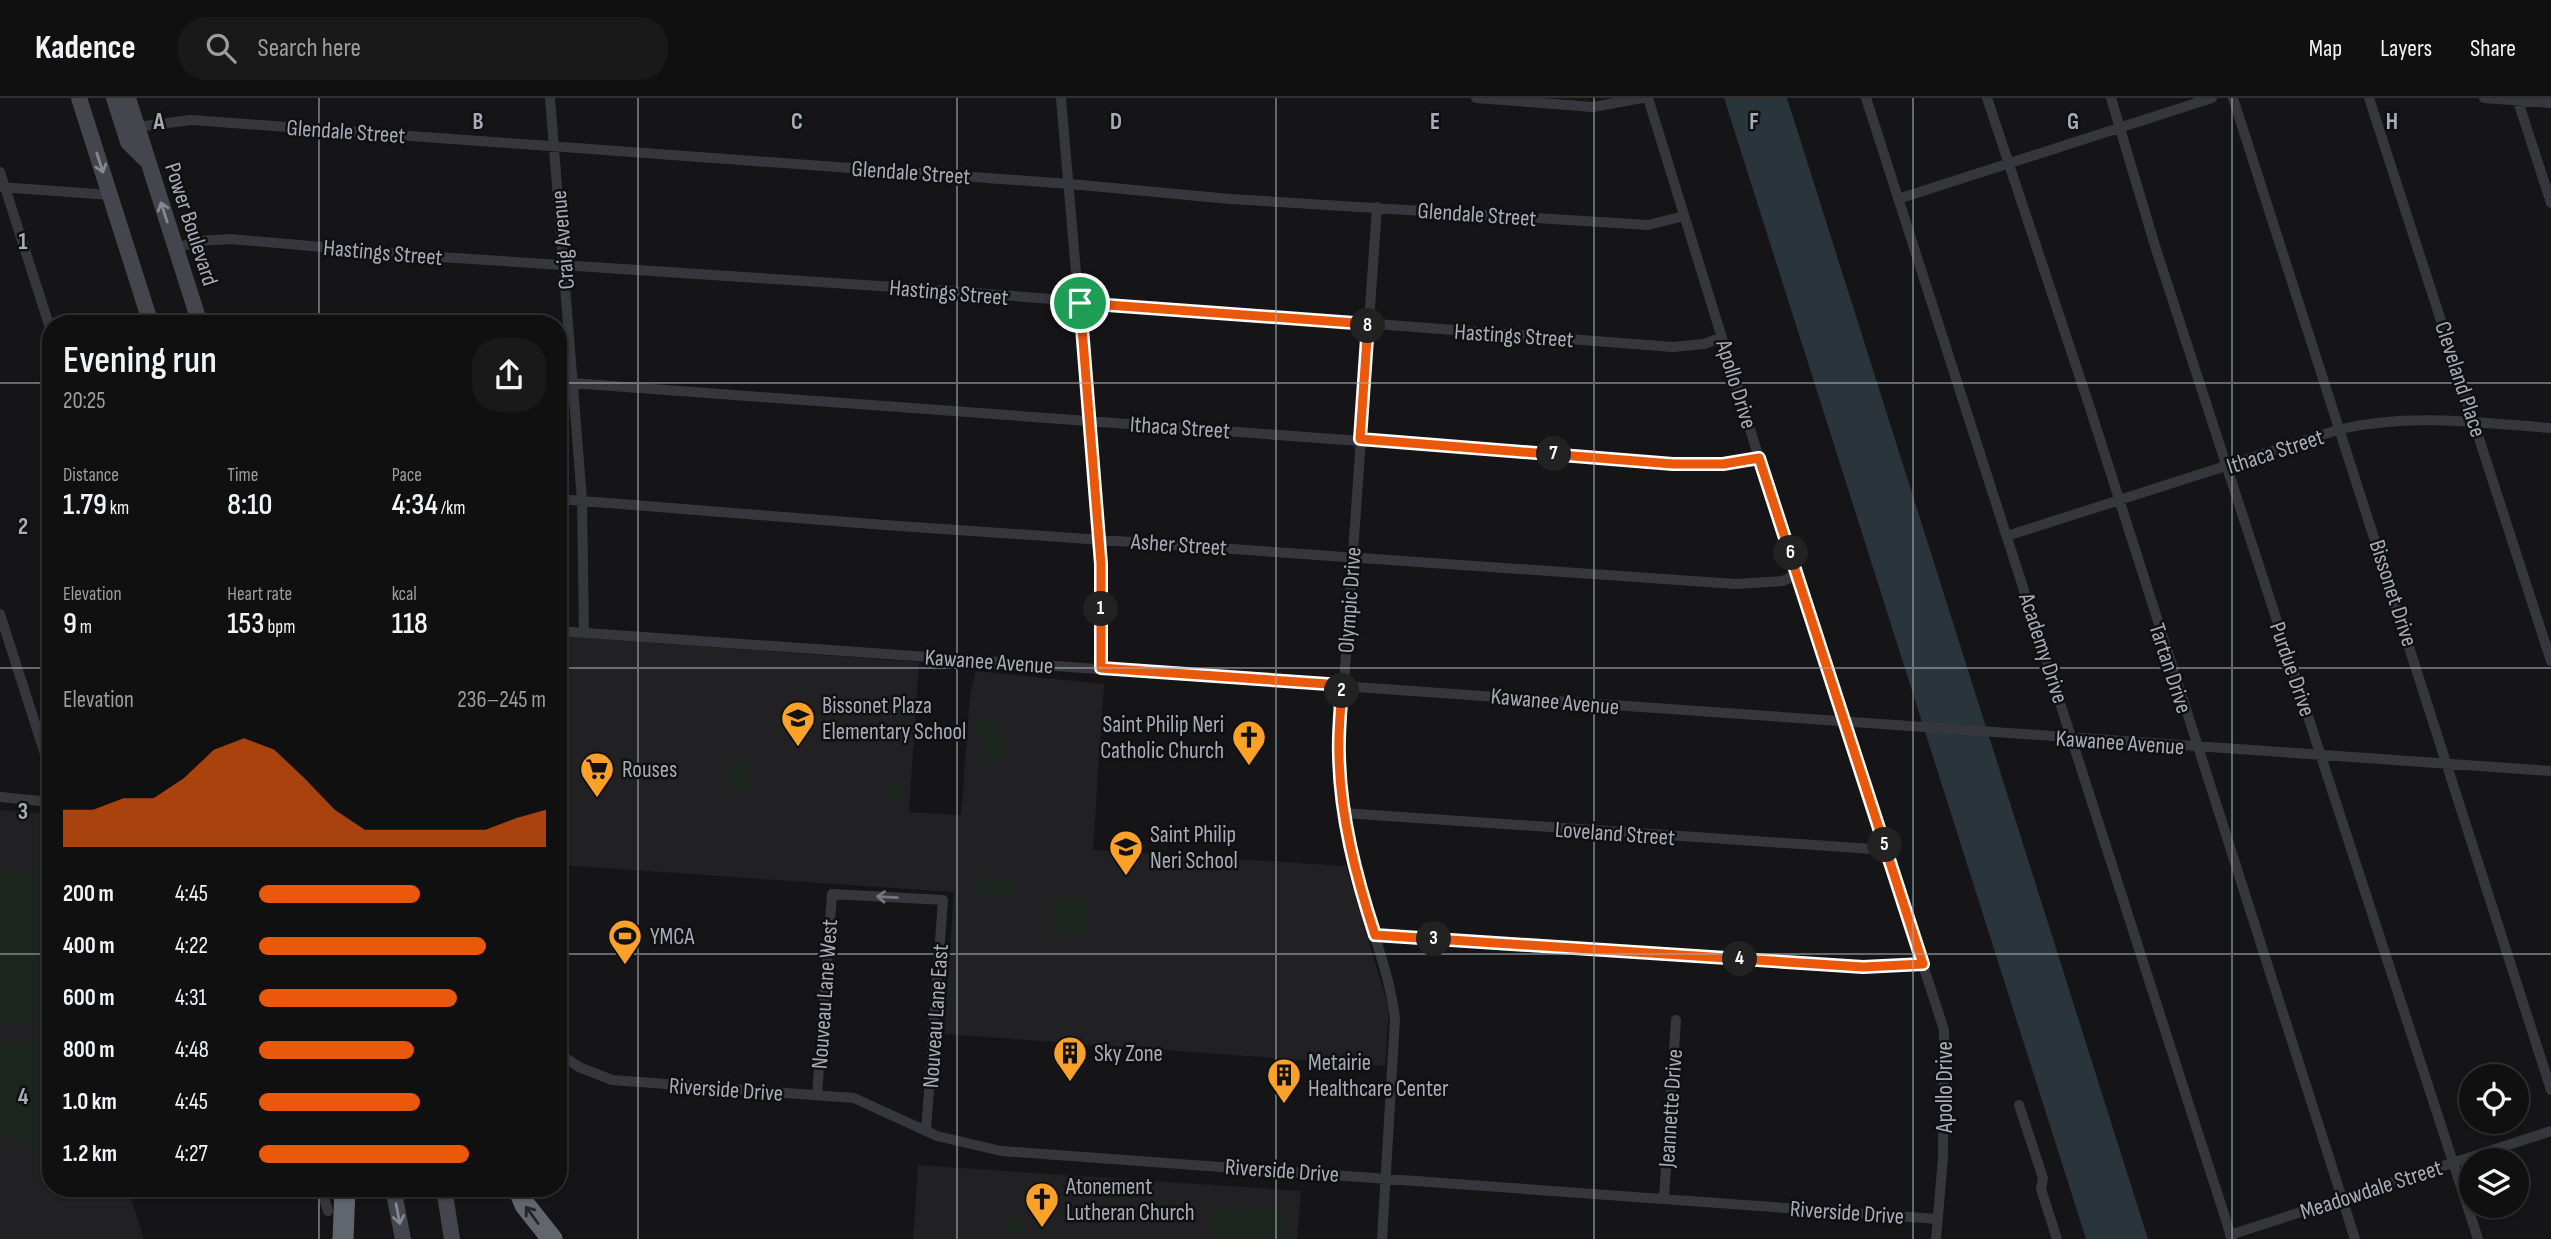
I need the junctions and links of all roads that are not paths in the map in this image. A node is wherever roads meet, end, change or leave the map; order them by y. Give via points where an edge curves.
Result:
1 (79, 98) edge
2 (114, 98) edge
3 (128, 98) edge
4 (550, 98) edge
5 (1061, 98) edge
6 (1476, 98) edge
7 (1642, 98) edge
8 (1648, 98) edge
9 (1866, 98) edge
10 (1987, 98) edge
11 (2111, 98) edge
12 (2212, 98) edge
13 (2233, 98) edge
14 (2370, 98) edge
15 (2484, 98) edge
16 (2517, 99) edge
17 (2551, 103) edge
18 (137, 127) junction
19 (2121, 127) junction
20 (554, 146) junction
21 (147, 161) junction
22 (2008, 163) junction
23 (0, 172) edge
24 (1070, 184) junction
25 (2, 187) edge
26 (110, 195) junction
27 (1898, 199) junction
28 (2551, 203) edge
29 (1377, 207) junction
30 (1684, 216) junction
31 (176, 248) junction
32 (564, 265) junction
33 (1080, 303) junction
34 (46, 315) edge
35 (148, 315) edge
36 (197, 315) edge
37 (1368, 324) junction
38 (1722, 337) junction
39 (567, 383) edge
40 (575, 383) junction
41 (1090, 421) junction
42 (2476, 423) junction
43 (2551, 428) edge
44 (2341, 429) junction
45 (1360, 439) junction
46 (1759, 458) junction
47 (2226, 466) junction
48 (567, 499) edge
49 (582, 500) junction
50 (2119, 500) junction
51 (2007, 536) junction
52 (1099, 538) junction
53 (1352, 557) junction
54 (1797, 574) junction
55 (0, 614) edge
56 (567, 632) edge
57 (583, 633) junction
58 (2551, 661) edge
59 (1101, 668) junction
60 (1342, 685) junction
61 (1845, 721) junction
62 (2073, 738) junction
63 (42, 745) edge
64 (2196, 747) junction
65 (2322, 755) junction
66 (2449, 764) junction
67 (2551, 771) edge
68 (0, 797) edge
69 (42, 801) edge
70 (1344, 813) junction
71 (1887, 850) junction
72 (832, 894) joint
73 (1375, 935) junction
74 (1923, 964) junction
75 (1676, 1020) dead end
76 (567, 1059) edge
77 (2551, 1090) edge
78 (817, 1095) junction
79 (2019, 1105) dead end
80 (926, 1131) junction
81 (2551, 1131) edge
82 (2453, 1163) junction
83 (1386, 1178) junction
84 (324, 1197) edge
85 (345, 1197) edge
86 (395, 1197) edge
87 (445, 1197) edge
88 (522, 1197) edge
89 (1664, 1197) junction
90 (2341, 1197) junction
91 (328, 1212) dead end
92 (1938, 1219) junction
93 (2231, 1237) edge
94 (344, 1239) edge
95 (403, 1239) edge
96 (452, 1239) edge
97 (552, 1239) edge
98 (1382, 1239) edge
99 (1936, 1239) edge
100 (2057, 1239) edge
101 (2355, 1239) edge
102 (2478, 1239) edge

1 -> 26 main road
2 - 21 main road via 128,142
3 - 18 main road, Power Boulevard
4 - 20 street, Craig Avenue
5 - 24 street
6 - 7 street via 1593,107
8 - 30 street, Apollo Drive
9 - 27 street, Academy Drive
10 - 22 street, Tartan Drive
11 - 19 street, Purdue Drive
12 - 19 street
13 - 44 street, Bissonet Drive
14 - 42 street, Cleveland Place
15 - 16 street
16 - 17 street
16 - 28 street
18 - 20 street, Glendale Street via 191,120
18 - 21 main road, Power Boulevard
19 - 22 street
19 - 47 street, Purdue Drive
20 - 24 street, Glendale Street
20 - 32 street, Craig Avenue
31 -> 21 main road, Power Boulevard
22 - 27 street
22 - 50 street, Tartan Drive
23 - 25 street
24 - 29 street, Glendale Street
24 - 33 street
25 - 26 street
25 - 34 street
26 - 35 main road
27 - 51 street, Academy Drive
29 - 30 street, Glendale Street via 1648,225
29 - 37 street, Olympic Drive
30 - 38 street, Apollo Drive
31 - 32 street, Hastings Street via 230,239
31 - 36 main road, Power Boulevard
32 - 33 street, Hastings Street
32 - 40 street, Craig Avenue
33 - 37 street, Hastings Street
33 - 41 street
37 - 38 street, Hastings Street via 1673,347
37 - 45 street, Olympic Drive
38 - 46 street, Apollo Drive
39 - 40 street, Ithaca Street
40 - 41 street, Ithaca Street
40 - 49 street, Craig Avenue
41 - 45 street, Ithaca Street
41 - 52 street
42 - 43 street, Ithaca Street
42 - 44 street, Ithaca Street via 2403,419
42 - 58 street, Cleveland Place
44 - 47 street, Ithaca Street
44 - 66 street, Bissonet Drive
45 - 46 street, Ithaca Street via 1673,464
45 - 53 street, Olympic Drive
46 - 54 street, Apollo Drive
47 - 50 street, Ithaca Street
47 - 65 street, Purdue Drive
48 - 49 street, Asher Street
49 - 52 street, Asher Street via 885,526
49 - 57 street, Craig Avenue
50 - 51 street, Ithaca Street
50 - 64 street, Tartan Drive
51 - 62 street, Academy Drive
52 - 53 street, Asher Street
52 - 59 street
53 - 54 street, Asher Street via 1736,584 1783,581
53 - 60 street, Olympic Drive
54 - 61 street, Apollo Drive
55 - 63 street
56 - 57 street, Kawanee Avenue
57 - 59 street, Kawanee Avenue
59 - 60 street, Kawanee Avenue
60 - 61 street, Kawanee Avenue
60 - 70 street, Olympic Drive via 1339,755
61 - 62 street, Kawanee Avenue
61 - 71 street, Apollo Drive
62 - 64 street, Kawanee Avenue
62 - 93 street, Academy Drive
64 - 65 street, Kawanee Avenue
64 - 90 street, Tartan Drive
65 - 66 street, Kawanee Avenue
65 - 82 street, Purdue Drive
66 - 67 street, Kawanee Avenue
66 - 77 street, Bissonet Drive
68 - 69 street
70 - 71 street, Loveland Street
70 - 73 street, Olympic Drive via 1359,887
71 - 74 street, Apollo Drive
72 - 78 street, Nouveau Lane West
80 -> 72 street, Nouveau Lane East via 943,900
73 - 74 street via 1863,967
73 - 83 street, Olympic Drive via 1395,1019
74 - 92 street, Apollo Drive via 1947,1042
75 - 89 street, Jeannette Drive
76 - 78 street, Riverside Drive via 611,1080
78 - 80 street, Riverside Drive via 855,1098
79 - 100 street
80 - 83 street, Riverside Drive via 1001,1151
81 - 82 street, Meadowdale Street
82 - 90 street, Meadowdale Street
82 - 102 street, Purdue Drive
83 - 89 street, Riverside Drive
83 - 98 street, Olympic Drive
84 - 91 street
85 - 94 highway
86 -> 95 main road
87 - 96 main road
97 -> 88 highway
89 - 92 street, Riverside Drive
90 - 93 street, Meadowdale Street
90 - 101 street, Tartan Drive
92 - 99 street, Apollo Drive

